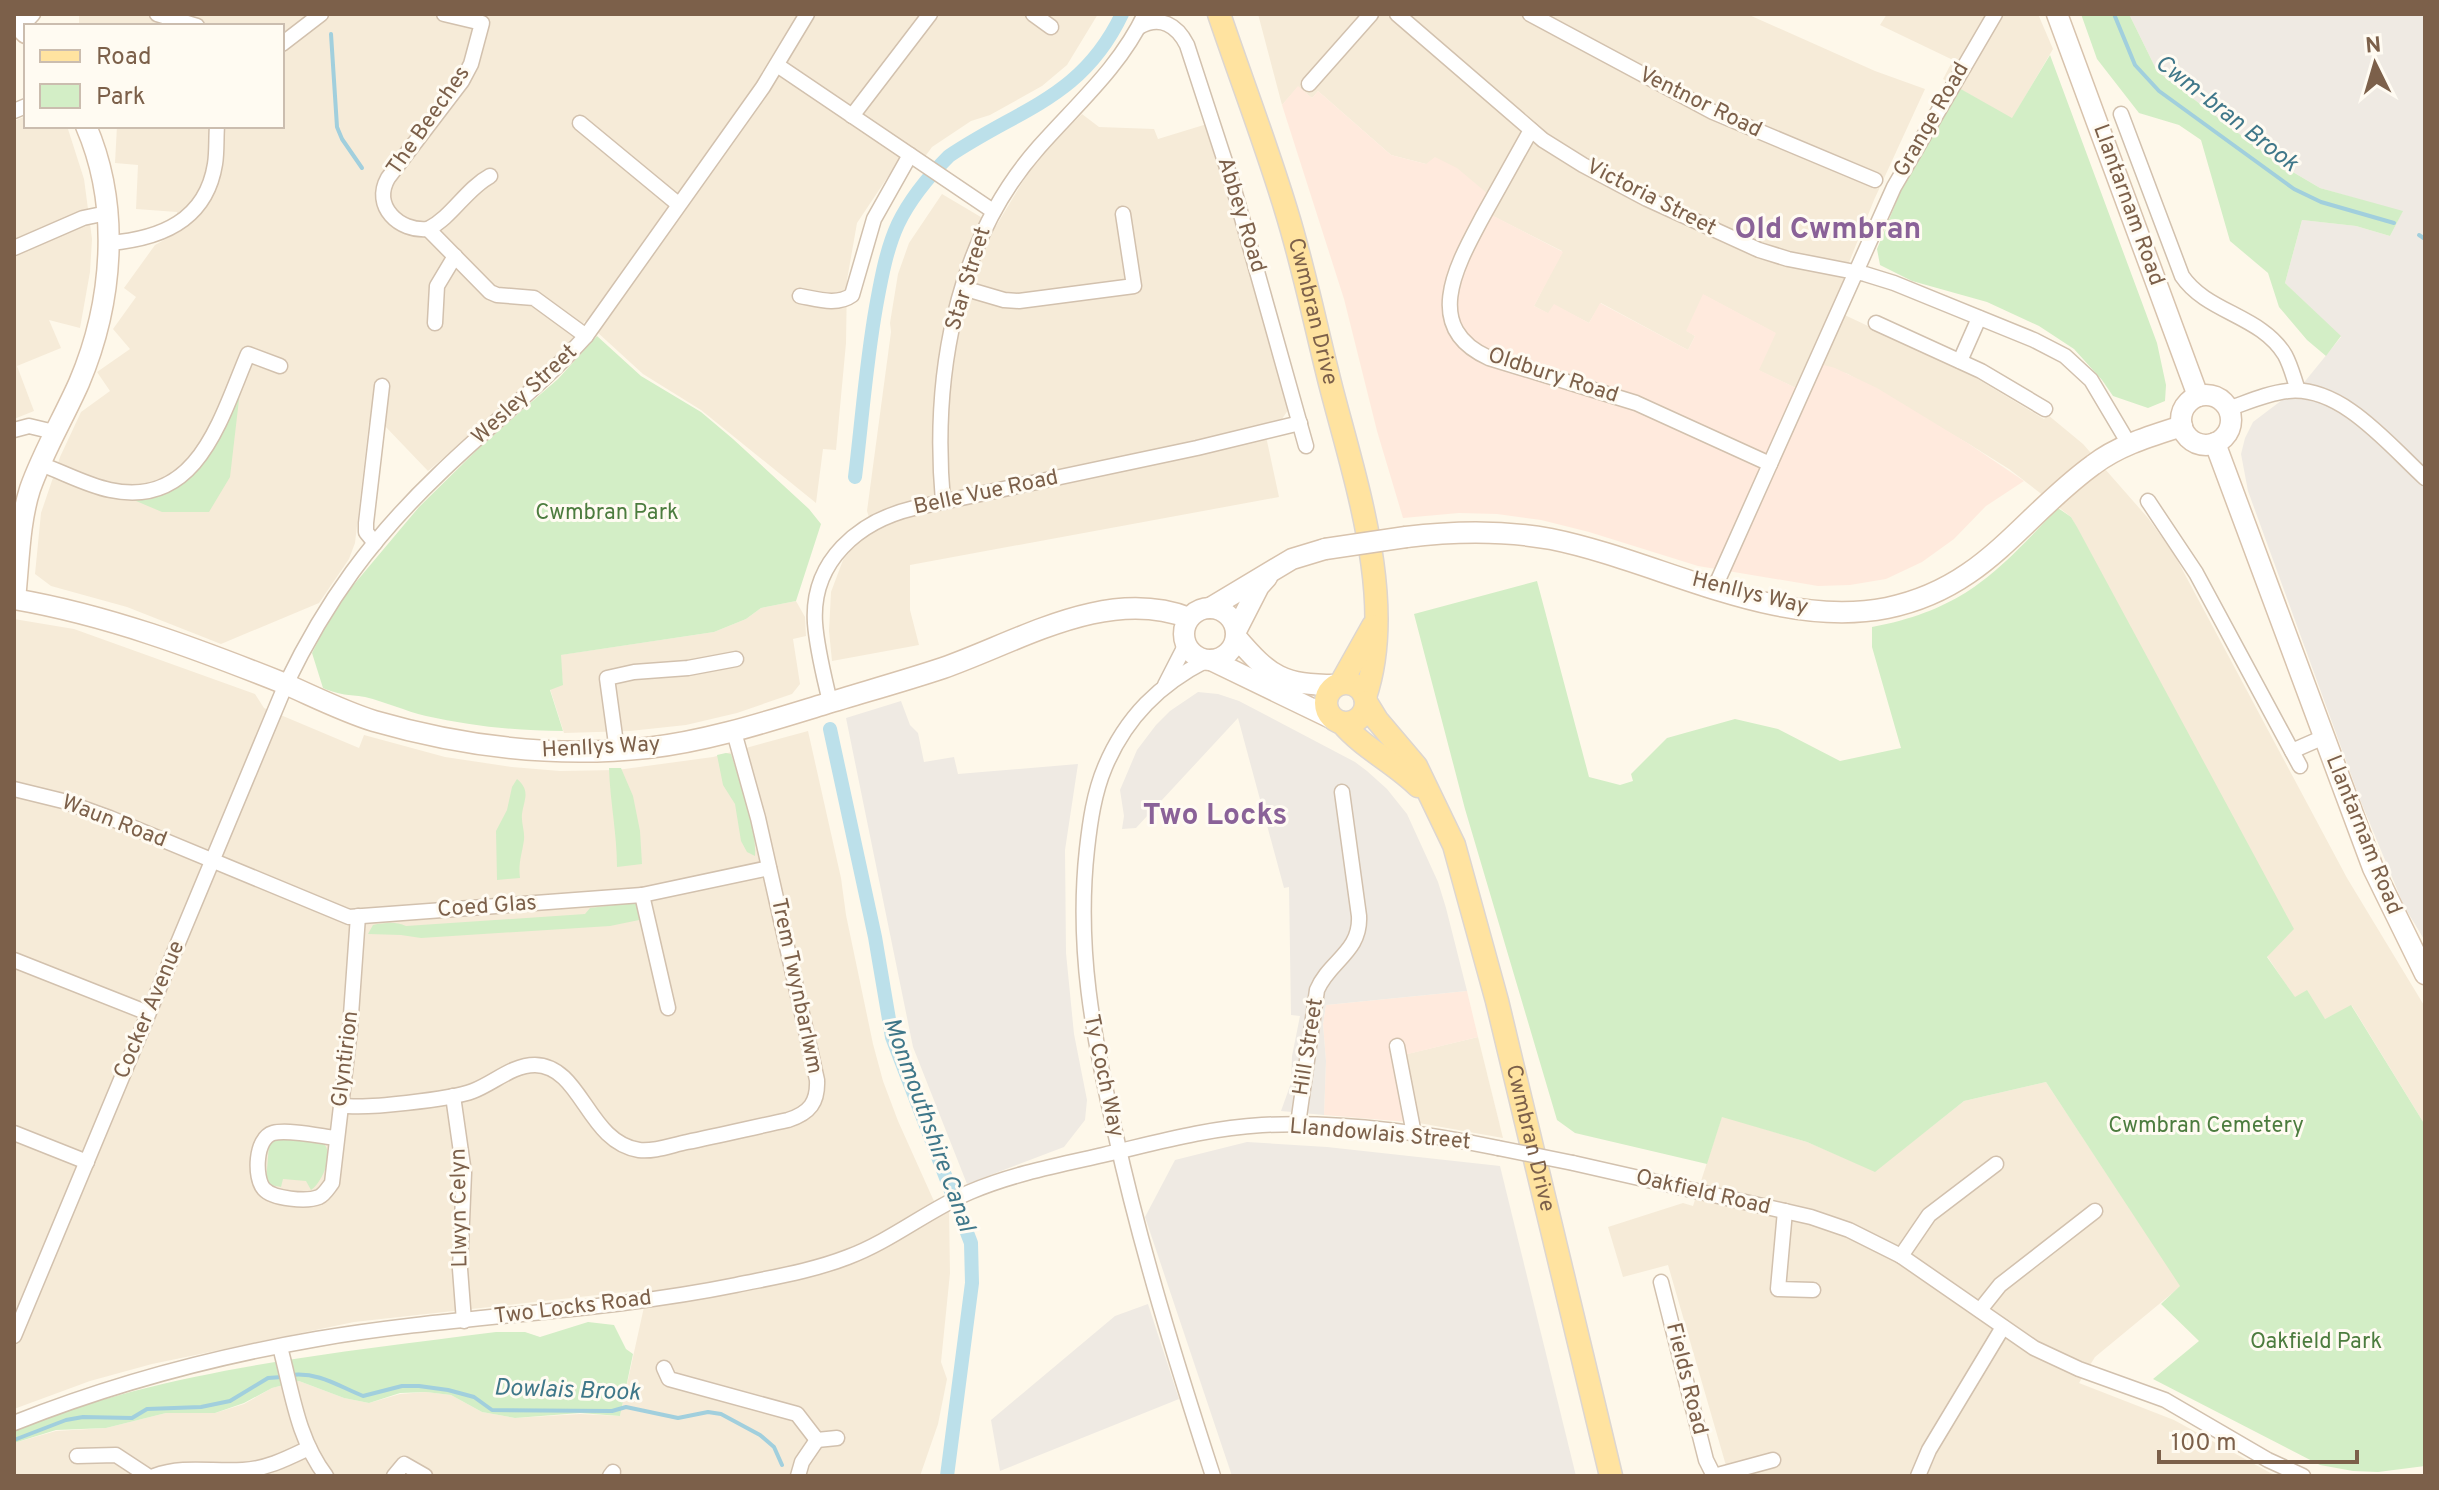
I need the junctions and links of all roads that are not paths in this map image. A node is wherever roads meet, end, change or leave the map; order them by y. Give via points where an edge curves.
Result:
1 (157, 14) edge
2 (321, 14) edge
3 (444, 14) edge
4 (807, 14) edge
5 (930, 14) edge
6 (1033, 14) edge
7 (1219, 14) edge
8 (1371, 14) edge
9 (1397, 14) edge
10 (1530, 14) edge
11 (1995, 14) edge
12 (2057, 14) edge
13 (1142, 21) edge
14 (192, 24) edge
15 (1051, 27) dead end
16 (284, 42) edge
17 (777, 65) junction
18 (1309, 84) dead end
19 (2121, 114) dead end
20 (852, 116) junction
21 (580, 123) dead end
22 (87, 128) edge
23 (217, 128) edge
24 (1531, 130) junction
25 (910, 155) junction
26 (490, 176) dead end
27 (1875, 180) dead end
28 (678, 204) junction
29 (993, 211) junction
30 (107, 213) junction
31 (1123, 214) dead end
32 (428, 229) junction
33 (109, 243) junction
34 (14, 248) edge
35 (455, 256) junction
36 (1855, 272) junction
37 (963, 288) junction
38 (800, 296) dead end
39 (1979, 318) junction
40 (435, 323) dead end
41 (1876, 323) dead end
42 (586, 336) junction
43 (1960, 361) junction
44 (280, 366) dead end
45 (382, 386) dead end
46 (2298, 390) junction
47 (2198, 396) junction
48 (2045, 409) dead end
49 (2228, 409) junction
50 (1300, 423) junction
51 (2182, 426) junction
52 (14, 430) edge
53 (54, 432) junction
54 (2215, 443) junction
55 (2129, 444) junction
56 (1306, 446) dead end
57 (40, 464) junction
58 (1770, 464) junction
59 (2425, 478) edge
60 (2148, 501) dead end
61 (943, 502) junction
62 (375, 543) junction
63 (1272, 571) junction
64 (1715, 587) junction
65 (14, 599) edge
66 (1210, 608) junction
67 (1375, 617) junction
68 (1189, 618) junction
69 (1236, 634) junction
70 (1186, 644) junction
71 (736, 659) dead end
72 (1209, 660) junction
73 (286, 684) junction
74 (1339, 684) junction
75 (1165, 685) junction
76 (1366, 700) junction
77 (830, 702) junction
78 (1338, 721) junction
79 (734, 732) junction
80 (2324, 737) junction
81 (617, 751) junction
82 (2292, 751) junction
83 (2300, 766) dead end
84 (14, 789) edge
85 (1342, 792) dead end
86 (1434, 805) junction
87 (213, 861) junction
88 (769, 868) junction
89 (642, 895) junction
90 (358, 916) junction
91 (14, 960) edge
92 (2425, 974) edge
93 (668, 1008) dead end
94 (148, 1013) junction
95 (1397, 1046) dead end
96 (453, 1096) junction
97 (341, 1105) junction
98 (1298, 1124) junction
99 (14, 1133) edge
100 (1414, 1134) junction
101 (336, 1138) junction
102 (1498, 1148) joint
103 (1119, 1151) junction
104 (87, 1162) junction
105 (1996, 1164) dead end
106 (1785, 1211) junction
107 (2095, 1211) dead end
108 (1901, 1256) junction
109 (1661, 1282) dead end
110 (1813, 1290) dead end
111 (19, 1309) edge
112 (1980, 1310) junction
113 (464, 1321) junction
114 (2003, 1327) junction
115 (14, 1336) edge
116 (280, 1347) junction
117 (664, 1368) dead end
118 (14, 1423) edge
119 (837, 1438) dead end
120 (817, 1440) junction
121 (309, 1448) junction
122 (77, 1456) dead end
123 (1773, 1460) dead end
124 (403, 1464) edge
125 (151, 1476) edge
126 (326, 1476) edge
127 (425, 1476) edge
128 (798, 1476) edge
129 (1213, 1476) edge
130 (1611, 1476) edge
131 (1714, 1476) edge
132 (1918, 1476) edge
133 (2303, 1476) edge

1 - 14 street
2 - 16 street
3 - 32 street, The Beeches via 482,23 471,64 382,190 397,223
4 - 17 street, Wesley Street
5 - 20 street
6 - 15 street
7 - 67 main road, Cwmbran Drive via 1286,211 1359,500
8 - 18 street
9 - 24 street, Victoria Street
10 - 27 street, Ventnor Road via 1713,112
11 - 36 street, Grange Road via 1901,174
12 - 47 street, Llantarnam Road
13 - 29 street, Star Street via 1086,98 1008,185
13 - 50 street, Abbey Road via 1164,22 1187,45
17 - 20 street
17 - 28 street, Wesley Street
19 - 46 street via 2182,276 2198,294 2270,337 2286,356
20 - 25 street
21 - 28 street
22 - 30 street via 100,159
23 - 33 street via 215,164 206,193 184,220 152,237
24 - 36 street, Victoria Street via 1583,165 1695,223 1773,255
24 - 58 street, Oldbury Road via 1453,276 1450,310 1460,335 1489,358 1624,399
25 - 29 street
25 - 38 street via 874,219 852,295 834,301
26 - 32 street
28 - 42 street, Wesley Street
29 - 37 street, Star Street
30 - 33 street
30 - 34 street
31 - 37 street via 1134,286 1019,301
32 - 35 street
33 - 53 street via 94,338
35 - 40 street via 437,286
35 - 42 street via 493,294 534,298
36 - 39 street, Victoria Street
36 - 58 street
37 - 61 street, Star Street via 952,324 940,423
39 - 43 street
39 - 55 street, Victoria Street via 2075,364
41 - 43 street
42 - 62 street, Wesley Street via 553,373 439,474
43 - 48 street
44 - 57 street via 248,354 210,440 185,474 170,484 149,491 109,490
45 - 62 street via 366,523
46 - 49 street
46 - 59 street via 2339,402
47 - 49 street via 2212,396
47 - 51 street via 2182,411
49 - 54 street via 2228,432
50 - 56 street, Abbey Road
50 - 61 street, Belle Vue Road
51 - 54 street via 2191,440
51 - 55 street, Henllys Way
52 - 53 street via 29,426
53 - 57 street
54 - 80 street, Llantarnam Road
55 - 64 street, Henllys Way via 2086,470 1977,569 1921,598 1885,608 1822,612
57 - 65 street via 29,493
58 - 64 street
60 - 82 street, Llantarnam Road via 2196,573
61 - 77 street, Belle Vue Road via 881,518 851,537 833,557 818,593 815,622
62 - 73 street, Wesley Street via 328,605
63 - 64 street, Henllys Way, bridge via 1325,549 1447,532 1486,532 1552,539
63 - 66 street, Henllys Way
63 - 69 street
65 - 73 street, Henllys Way via 132,627
66 - 68 street
66 - 69 street via 1230,617
67 - 74 main road
67 - 76 main road, Cwmbran Drive via 1375,662
68 - 70 street
68 - 77 street, Henllys Way via 1118,608 1077,617 942,668
69 - 72 street via 1225,655
69 - 74 street via 1276,676 1309,685
70 - 72 street via 1194,655
70 - 75 street, Ty Coch Way
71 - 81 street via 607,678
72 - 75 street, Ty Coch Way
72 - 78 street
73 - 81 street, Henllys Way via 371,720 472,744 540,752
73 - 87 street, Cocker Avenue
74 - 76 main road via 1356,685
74 - 78 main road via 1325,701
75 - 103 street, Ty Coch Way via 1131,719 1104,768 1085,863 1088,1002
76 - 78 main road via 1357,720
76 - 86 main road via 1416,766
77 - 79 street, Henllys Way
78 - 86 main road via 1406,775
79 - 81 street, Henllys Way
79 - 88 street, Trem Twynbarlwm
80 - 82 street, Llantarnam Road
80 - 92 street, Llantarnam Road via 2373,868
82 - 83 street, Llantarnam Road
84 - 87 street, Waun Road via 99,813
85 - 98 street, Hill Street via 1358,935 1317,990
86 - 130 main road, Cwmbran Drive via 1454,845 1497,1001
87 - 90 street, Coed Glas via 349,917
87 - 94 street, Cocker Avenue
88 - 89 street, Coed Glas
88 - 96 street, Trem Twynbarlwm via 817,1080 808,1111 788,1120 641,1150 606,1134 562,1075 549,1067 521,1067
89 - 90 street, Coed Glas
89 - 93 street
90 - 97 street, Glyntirion
91 - 94 street
94 - 104 street, Cocker Avenue
95 - 100 street
96 - 97 street, Trem Twynbarlwm
96 - 113 street, Llwyn Celyn via 464,1173
97 - 101 street, Glyntirion
98 - 100 street, Llandowlais Street
98 - 103 street, Llandowlais Street via 1227,1129
99 - 104 street
100 - 102 street, Llandowlais Street
101 - 101 street, Glyntirion via 332,1183 318,1197 268,1193 261,1186 260,1145 265,1138 274,1133
102 - 106 street, Oakfield Road, bridge
103 - 113 street, Two Locks Road via 965,1195 850,1257 800,1272 668,1296
103 - 129 street, Ty Coch Way via 1155,1294
104 - 111 street, Cocker Avenue
105 - 108 street via 1929,1215
106 - 108 street, Oakfield Road via 1841,1227
106 - 110 street via 1778,1289
107 - 112 street via 2000,1285
108 - 112 street, Oakfield Road
109 - 131 street, Fields Road
111 - 115 street, Cocker Avenue
112 - 114 street, Oakfield Road
113 - 116 street, Two Locks Road
114 - 132 street
114 - 133 street, Oakfield Road via 2056,1359 2165,1400
116 - 118 street, Two Locks Road via 129,1382
116 - 121 street
117 - 120 street via 669,1379 797,1414
119 - 120 street
120 - 128 street
121 - 125 street via 246,1470 173,1469
121 - 126 street
122 - 125 street via 116,1455
123 - 131 street
124 - 127 street

